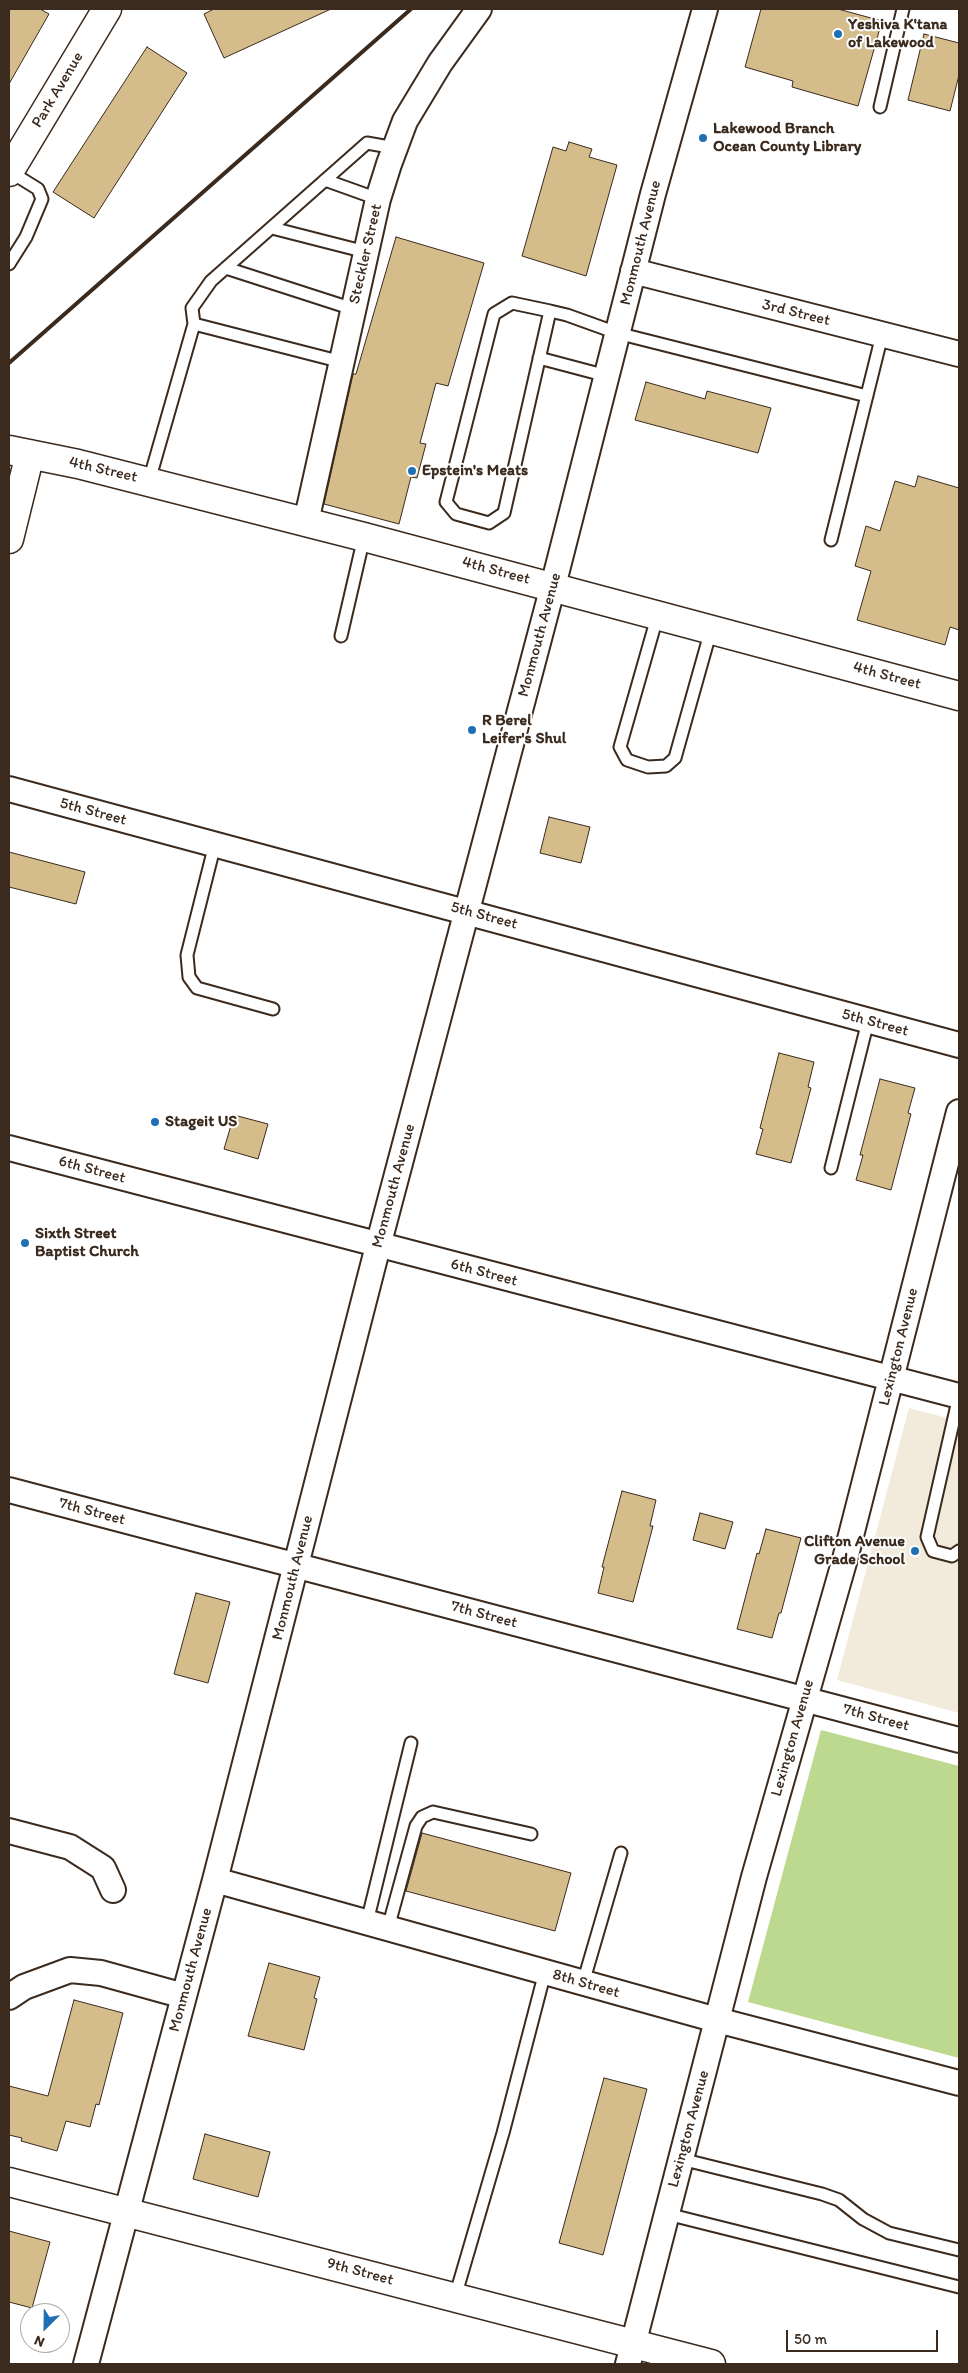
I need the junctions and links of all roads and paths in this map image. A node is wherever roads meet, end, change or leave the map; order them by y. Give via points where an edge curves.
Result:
1 (105, 9) edge
2 (479, 9) edge
3 (705, 9) edge
4 (902, 9) edge
5 (880, 107) dead end
6 (395, 148) junction
7 (9, 172) edge
8 (325, 180) junction
9 (378, 199) junction
10 (272, 228) junction
11 (366, 252) junction
12 (9, 264) edge
13 (226, 268) junction
14 (633, 271) junction
15 (354, 309) junction
16 (550, 311) junction
17 (194, 324) junction
18 (617, 334) junction
19 (882, 335) junction
20 (959, 354) edge
21 (540, 358) junction
22 (342, 362) junction
23 (606, 376) junction
24 (867, 396) junction
25 (16, 450) edge
26 (149, 481) junction
27 (13, 501) edge
28 (306, 522) junction
29 (364, 537) junction
30 (9, 539) edge
31 (831, 540) dead end
32 (553, 586) junction
33 (658, 614) junction
34 (712, 629) junction
35 (341, 636) dead end
36 (959, 696) edge
37 (9, 789) edge
38 (214, 844) junction
39 (466, 912) junction
40 (273, 1009) dead end
41 (868, 1021) junction
42 (959, 1045) edge
43 (959, 1112) edge
44 (9, 1148) edge
45 (831, 1168) dead end
46 (378, 1246) junction
47 (891, 1378) junction
48 (959, 1396) edge
49 (9, 1490) edge
50 (959, 1551) edge
51 (296, 1566) junction
52 (804, 1699) junction
53 (959, 1740) edge
54 (411, 1743) dead end
55 (9, 1831) edge
56 (531, 1834) dead end
57 (621, 1854) dead end
58 (215, 1880) junction
59 (114, 1890) dead end
60 (377, 1925) junction
61 (545, 1972) junction
62 (583, 1983) junction
63 (184, 1996) junction
64 (9, 1997) edge
65 (717, 2020) junction
66 (959, 2083) edge
67 (681, 2159) junction
68 (9, 2182) edge
69 (126, 2211) junction
70 (667, 2214) junction
71 (959, 2250) edge
72 (959, 2287) edge
73 (455, 2297) junction
74 (630, 2354) edge
75 (86, 2364) edge
76 (711, 2364) edge

1 - 7 street, Park Avenue
2 - 6 street, Steckler Street via 440,62 405,121
3 - 14 street, Monmouth Avenue
4 - 5 lane
6 - 8 lane via 367,143
6 - 9 street, Steckler Street
7 - 12 lane via 38,189 42,199
8 - 9 lane
8 - 10 lane
9 - 11 street, Steckler Street
10 - 11 lane
10 - 13 lane
11 - 15 street, Steckler Street
13 - 15 lane
13 - 17 lane via 211,281 192,308
14 - 18 street, Monmouth Avenue
14 - 19 street, 3rd Street
15 - 22 street, Steckler Street
16 - 18 lane
16 - 21 lane
16 - 21 lane via 512,303 494,314 446,502 456,514 489,523 504,512
17 - 22 lane
17 - 26 lane
18 - 23 street, Monmouth Avenue
18 - 24 lane
19 - 20 street, 3rd Street
19 - 24 lane
21 - 23 lane
22 - 28 street, Steckler Street
23 - 32 street, Monmouth Avenue
24 - 31 lane
25 - 26 street, 4th Street
25 - 27 street
26 - 28 street, 4th Street
27 - 30 street
28 - 29 street, 4th Street
29 - 32 street, 4th Street
29 - 35 lane
32 - 33 street, 4th Street
32 - 39 street, Monmouth Avenue
33 - 34 street, 4th Street
33 - 34 lane via 620,747 627,760 648,768 666,766 675,758
34 - 36 street, 4th Street
37 - 38 street, 5th Street
38 - 39 street, 5th Street
38 - 40 lane via 187,955 188,976 197,988
39 - 41 street, 5th Street
39 - 46 street, Monmouth Avenue
41 - 42 street, 5th Street
41 - 45 lane
43 - 47 street, Lexington Avenue
44 - 46 street, 6th Street
46 - 47 street, 6th Street
46 - 51 street, Monmouth Avenue
47 - 48 street, 6th Street
47 - 52 street, Lexington Avenue via 845,1559
48 - 50 lane via 927,1537 932,1551 952,1556
49 - 51 street, 7th Street
51 - 52 street, 7th Street
51 - 58 street, Monmouth Avenue
52 - 53 street, 7th Street
52 - 65 street, Lexington Avenue
54 - 60 lane
55 - 59 street via 70,1848 104,1868
56 - 60 lane via 433,1812 422,1816
57 - 62 lane
58 - 60 street, 8th Street
58 - 63 street, Monmouth Avenue
60 - 61 street, 8th Street
61 - 62 street, 8th Street
61 - 73 lane
62 - 65 street, 8th Street
63 - 64 street via 101,1973 70,1970 24,1987
63 - 69 street, Monmouth Avenue
65 - 66 street, 8th Street
65 - 67 street, Lexington Avenue
67 - 70 street, Lexington Avenue
67 - 71 lane via 822,2194 844,2204 888,2233
68 - 69 street, 9th Street
69 - 73 street, 9th Street
69 - 75 street, Monmouth Avenue
70 - 72 lane
70 - 74 street, Lexington Avenue
73 - 74 street, 9th Street
74 - 76 street, 9th Street

